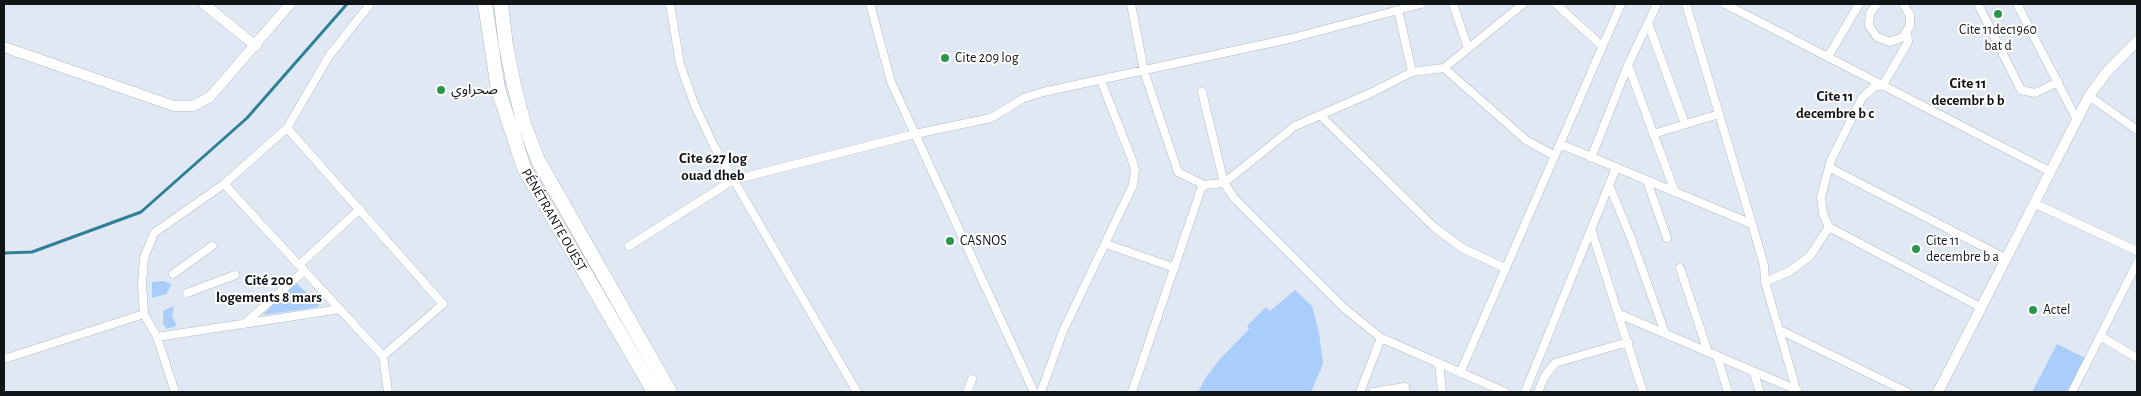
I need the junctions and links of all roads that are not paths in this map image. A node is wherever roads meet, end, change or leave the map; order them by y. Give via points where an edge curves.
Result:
1 (204, 4) edge
2 (290, 4) edge
3 (370, 4) edge
4 (485, 4) edge
5 (501, 4) edge
6 (670, 4) edge
7 (870, 4) edge
8 (1131, 4) edge
9 (1421, 4) edge
10 (1453, 4) edge
11 (1522, 4) edge
12 (1556, 4) edge
13 (1622, 4) edge
14 (1657, 4) edge
15 (1686, 4) edge
16 (1725, 4) edge
17 (1858, 4) edge
18 (1877, 4) edge
19 (1902, 4) edge
20 (1978, 4) edge
21 (2017, 4) edge
22 (1398, 10) junction
23 (1648, 23) junction
24 (1907, 32) junction
25 (2137, 41) edge
26 (256, 46) junction
27 (1602, 46) junction
28 (4, 47) edge
29 (1468, 48) junction
30 (1828, 57) junction
31 (1628, 65) junction
32 (1444, 68) junction
33 (1144, 71) junction
34 (1412, 72) junction
35 (1101, 81) junction
36 (2058, 82) junction
37 (1883, 85) junction
38 (1202, 92) dead end
39 (2089, 96) junction
40 (1719, 114) junction
41 (1320, 115) junction
42 (2077, 120) junction
43 (1685, 124) junction
44 (287, 128) junction
45 (2137, 130) edge
46 (915, 134) junction
47 (1653, 134) junction
48 (1560, 144) junction
49 (1555, 156) junction
50 (1591, 158) junction
51 (1830, 165) junction
52 (1616, 168) junction
53 (2051, 172) junction
54 (733, 180) junction
55 (1647, 181) junction
56 (1224, 183) junction
57 (224, 184) junction
58 (1204, 185) junction
59 (1609, 185) junction
60 (1675, 192) junction
61 (2036, 204) junction
62 (360, 209) junction
63 (1752, 224) junction
64 (1829, 227) junction
65 (1591, 229) junction
66 (1667, 238) dead end
67 (1106, 244) junction
68 (212, 246) dead end
69 (629, 246) dead end
70 (2137, 251) edge
71 (2007, 259) junction
72 (2137, 263) edge
73 (302, 268) junction
74 (1175, 268) junction
75 (1505, 268) junction
76 (1680, 268) dead end
77 (173, 274) dead end
78 (235, 275) dead end
79 (1765, 282) junction
80 (188, 293) dead end
81 (1982, 308) junction
82 (340, 309) junction
83 (144, 314) junction
84 (1619, 314) junction
85 (244, 324) junction
86 (1780, 330) junction
87 (1665, 333) junction
88 (2100, 336) junction
89 (157, 337) junction
90 (1381, 338) junction
91 (1628, 342) junction
92 (1708, 352) junction
93 (384, 356) junction
94 (1717, 356) junction
95 (2137, 358) edge
96 (4, 359) edge
97 (1439, 363) junction
98 (1753, 371) junction
99 (1460, 373) junction
100 (972, 379) dead end
101 (1797, 391) edge
102 (175, 392) edge
103 (388, 392) edge
104 (654, 392) edge
105 (670, 392) edge
106 (858, 392) edge
107 (967, 392) edge
108 (1034, 392) edge
109 (1042, 392) edge
110 (1132, 392) edge
111 (1360, 392) edge
112 (1373, 392) edge
113 (1405, 392) edge
114 (1442, 392) edge
115 (1505, 392) edge
116 (1525, 392) edge
117 (1538, 392) edge
118 (1643, 392) edge
119 (1728, 392) edge
120 (1760, 392) edge
121 (1908, 392) edge
122 (1938, 392) edge
123 (2072, 392) edge

1 - 26 street
2 - 26 street
3 - 44 street via 329,56
4 - 104 highway, PÉNÉTRANTE OUEST via 498,89 524,168
5 - 105 highway, PÉNÉTRANTE OUEST via 514,85 538,160
6 - 54 street via 680,64 692,98
7 - 46 street via 891,82
8 - 33 street
9 - 22 street
10 - 29 street
11 - 29 street
12 - 27 street
13 - 27 street
14 - 23 street
15 - 40 street
16 - 30 street
17 - 30 street
18 - 24 street via 1868,19 1877,37 1890,42
19 - 24 street via 1910,15
20 - 36 street via 2021,90 2035,93
21 - 36 street
22 - 33 street via 1293,38
22 - 34 street
23 - 31 street
23 - 43 street
24 - 37 street via 1908,42
25 - 39 street
26 - 28 street via 210,97 202,103 183,108
27 - 48 street
29 - 32 street
30 - 37 street
31 - 47 street
31 - 50 street
32 - 34 street
32 - 49 street via 1526,140
33 - 35 street
33 - 58 street via 1178,172
34 - 41 street
35 - 46 street via 1024,98 991,118
35 - 67 street via 1134,170 1133,185
36 - 42 street
37 - 51 street via 1874,87 1862,98
37 - 53 street
38 - 56 street
39 - 42 street
39 - 45 street
40 - 43 street
40 - 63 street
41 - 56 street via 1294,126
41 - 75 street via 1434,227 1462,248
42 - 53 street
43 - 47 street
44 - 57 street
44 - 62 street
46 - 54 street
46 - 108 street
47 - 60 street
48 - 49 street
48 - 50 street
49 - 75 street
50 - 52 street
51 - 64 street via 1821,197
51 - 71 street via 1832,169
52 - 55 street
52 - 59 street
53 - 61 street
54 - 69 street
54 - 106 street
55 - 60 street
55 - 66 street
56 - 58 street
56 - 90 street via 1234,198 1344,308
57 - 73 street
57 - 83 street via 154,234 144,258
58 - 74 street
59 - 65 street
59 - 87 street
60 - 63 street
61 - 70 street
61 - 71 street
62 - 73 street
62 - 93 street via 443,304
63 - 79 street via 1764,265
64 - 79 street via 1810,256 1790,271
64 - 81 street
65 - 84 street
65 - 116 street
67 - 74 street
67 - 109 street via 1063,331
68 - 77 street
71 - 81 street
72 - 88 street
73 - 82 street
73 - 85 street
74 - 110 street
75 - 99 street
76 - 92 street
78 - 80 street
79 - 86 street
81 - 122 street
82 - 85 street
82 - 93 street
83 - 89 street
83 - 96 street
84 - 87 street
84 - 91 street
85 - 89 street
86 - 101 street
86 - 121 street
87 - 92 street
88 - 95 street
88 - 123 street
89 - 102 street
90 - 97 street
90 - 111 street
91 - 117 street via 1555,363
91 - 118 street
92 - 94 street
93 - 103 street
94 - 98 street
94 - 119 street
97 - 99 street
97 - 114 street
98 - 101 street
98 - 120 street
99 - 115 street
100 - 107 street
112 - 113 street via 1404,387

